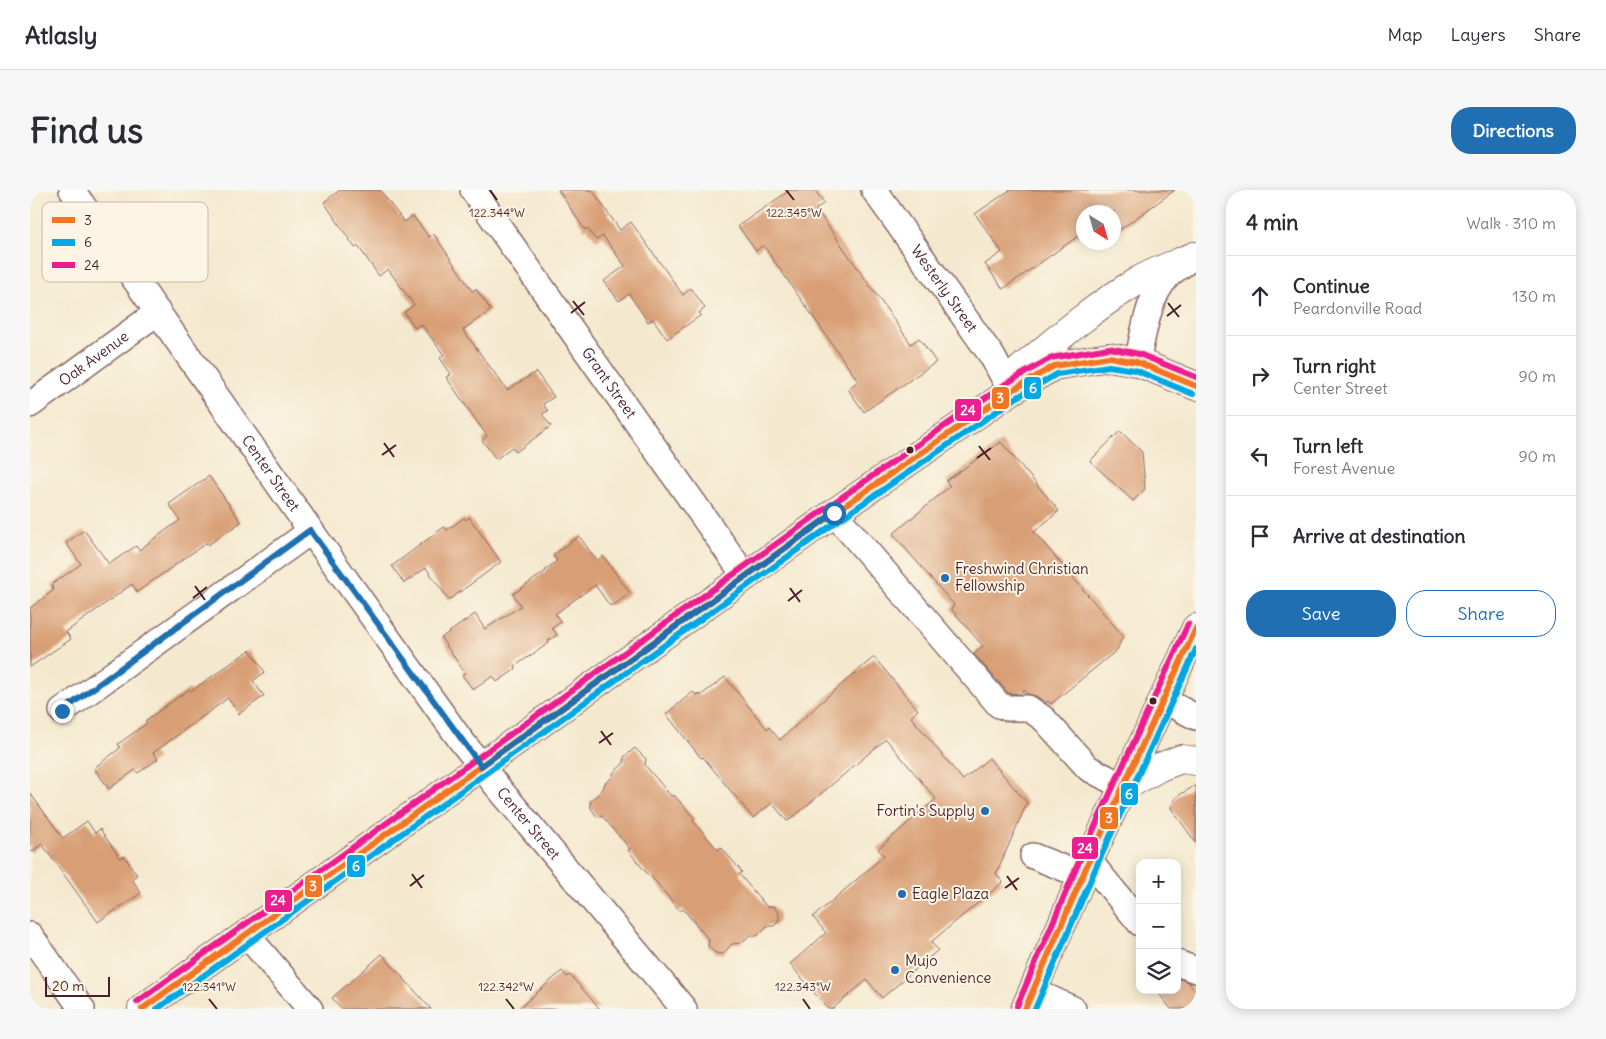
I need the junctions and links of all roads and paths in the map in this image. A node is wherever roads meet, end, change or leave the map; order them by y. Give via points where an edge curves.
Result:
1 (72, 190) edge
2 (472, 190) edge
3 (874, 190) edge
4 (80, 202) edge
5 (1195, 256) edge
6 (137, 282) edge
7 (158, 312) junction
8 (1137, 362) junction
9 (1196, 386) edge
10 (1011, 391) junction
11 (30, 405) edge
12 (834, 513) junction
13 (310, 530) junction
14 (745, 576) junction
15 (1196, 628) edge
16 (1163, 700) junction
17 (62, 711) dead end
18 (1196, 717) edge
19 (1196, 761) edge
20 (481, 766) junction
21 (1124, 787) junction
22 (1033, 856) dead end
23 (1086, 869) junction
24 (1136, 919) edge
25 (246, 934) junction
26 (30, 935) edge
27 (1181, 964) edge
28 (1196, 970) edge
29 (1029, 1000) edge
30 (82, 1009) edge
31 (142, 1009) edge
32 (310, 1009) edge
33 (684, 1009) edge
34 (1072, 1009) edge

1 - 4 street, Center Street
2 - 14 street, Grant Street
3 - 10 street, Westerly Street via 992,356
5 - 8 street via 1168,276 1156,293
5 - 10 main road via 1139,280 1109,300 1020,370
6 - 7 street, Center Street
7 - 11 street, Oak Avenue
7 - 13 street, Center Street
8 - 9 main road
8 - 10 main road via 1109,357 1054,366
10 - 12 main road
12 - 14 main road
12 - 21 street via 999,705 1028,708 1044,719 1088,768
13 - 17 street
13 - 20 street, Center Street
14 - 20 main road
15 - 16 main road
16 - 18 street
16 - 21 main road
19 - 21 main road via 1181,759
20 - 25 main road
20 - 33 street, Center Street
21 - 23 main road
22 - 23 street
23 - 24 street
23 - 29 main road
25 - 31 main road
25 - 32 street
26 - 30 street
27 - 28 street
29 - 34 street

